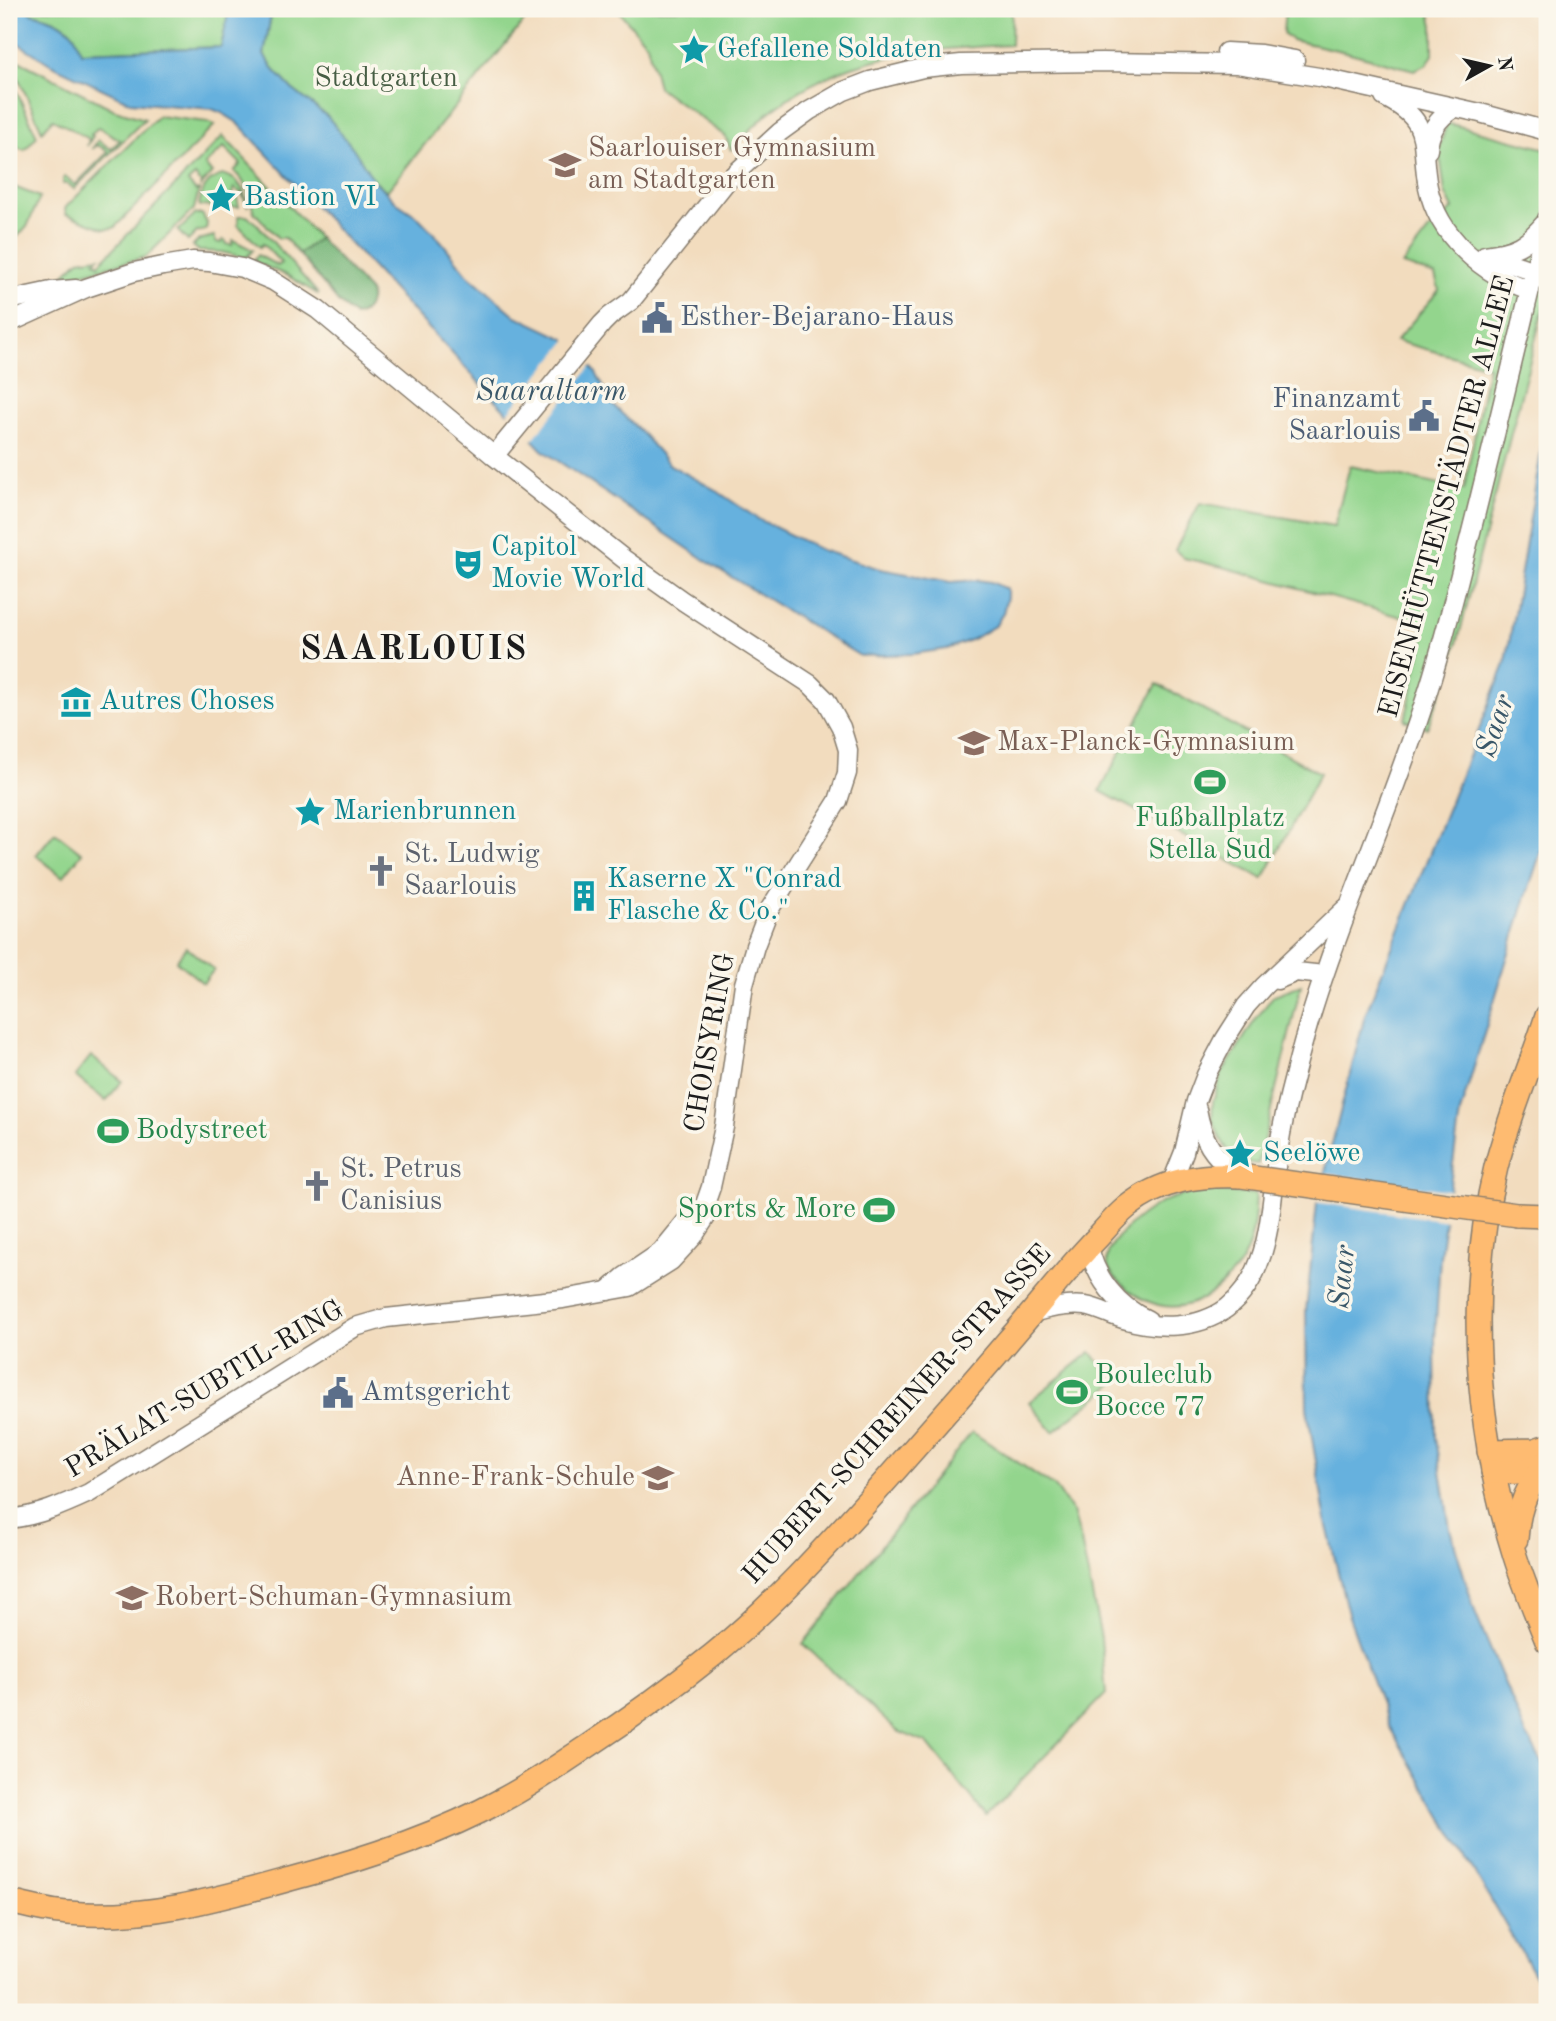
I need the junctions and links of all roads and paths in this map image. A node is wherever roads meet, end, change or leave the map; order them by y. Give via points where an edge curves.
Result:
1 (1362, 86) junction
2 (1453, 108) junction
3 (1546, 125) edge
4 (1426, 164) junction
5 (1547, 220) edge
6 (1466, 251) junction
7 (1485, 255) junction
8 (1534, 271) junction
9 (86, 288) junction
10 (1530, 290) junction
11 (9, 300) edge
12 (610, 316) junction
13 (9, 323) edge
14 (499, 450) junction
15 (1350, 905) junction
16 (1324, 975) junction
17 (1264, 986) junction
18 (1545, 1026) edge
19 (1196, 1101) junction
20 (1239, 1176) junction
21 (1172, 1182) junction
22 (704, 1207) junction
23 (1547, 1216) edge
24 (1089, 1245) junction
25 (671, 1261) joint
26 (607, 1292) junction
27 (1032, 1313) junction
28 (1161, 1326) junction
29 (1547, 1456) edge
30 (1491, 1461) junction
31 (10, 1519) edge
32 (1515, 1556) junction
33 (1547, 1641) edge
34 (9, 1902) edge

1 - 2 street
1 - 4 street via 1412,115 1420,125
1 - 12 street via 1237,64 961,64 899,72 844,91 780,132 727,181 631,301
2 - 3 street
2 - 4 street via 1434,126
3 - 12 street via 1345,71 1261,54 961,52 922,56 839,81 773,122 719,172 622,293
4 - 6 street via 1428,186 1442,222
5 - 7 street via 1521,246
5 - 8 street, EISENHÜTTENSTÄDTER ALLEE
6 - 7 street
6 - 10 street via 1504,280
7 - 8 street
8 - 10 street, EISENHÜTTENSTÄDTER ALLEE
9 - 11 street
9 - 13 street
9 - 14 street, CHOISYRING via 134,272 193,261 234,266 273,281 318,310
10 - 15 street, EISENHÜTTENSTÄDTER ALLEE via 1437,663
12 - 14 street
14 - 22 street, CHOISYRING via 624,559 810,684 826,700 848,750 838,801 769,910 755,946 744,984 724,1127
15 - 16 street, EISENHÜTTENSTÄDTER ALLEE
15 - 17 street, EISENHÜTTENSTÄDTER ALLEE
16 - 17 street, EISENHÜTTENSTÄDTER ALLEE via 1296,972
16 - 28 street, EISENHÜTTENSTÄDTER ALLEE via 1289,1097 1264,1251 1248,1285 1227,1307 1206,1319
17 - 19 street, EISENHÜTTENSTÄDTER ALLEE via 1225,1039
18 - 30 main road via 1497,1166 1483,1236 1478,1321 1481,1392
19 - 20 street via 1210,1149
19 - 21 street, EISENHÜTTENSTÄDTER ALLEE
20 - 21 main road, HUBERT-SCHREINER-STRASSE
20 - 23 main road, HUBERT-SCHREINER-STRASSE, bridge
21 - 24 main road, HUBERT-SCHREINER-STRASSE via 1127,1207
22 - 25 street, CHOISYRING via 706,1217
22 - 26 street via 692,1214 660,1252
24 - 27 main road, HUBERT-SCHREINER-STRASSE
24 - 28 street via 1095,1269 1113,1294
25 - 26 street, PRÄLAT-SUBTIL-RING via 630,1287
26 - 31 street, PRÄLAT-SUBTIL-RING via 397,1317 355,1327 89,1493 32,1516
27 - 28 street, EISENHÜTTENSTÄDTER ALLEE via 1050,1307 1089,1306 1122,1319
27 - 34 main road, HUBERT-SCHREINER-STRASSE via 796,1579 716,1653 624,1722 500,1801 387,1849 184,1906 133,1914 66,1913
29 - 30 main road via 1533,1470 1510,1473
29 - 32 main road via 1522,1503
30 - 32 main road
32 - 33 main road

